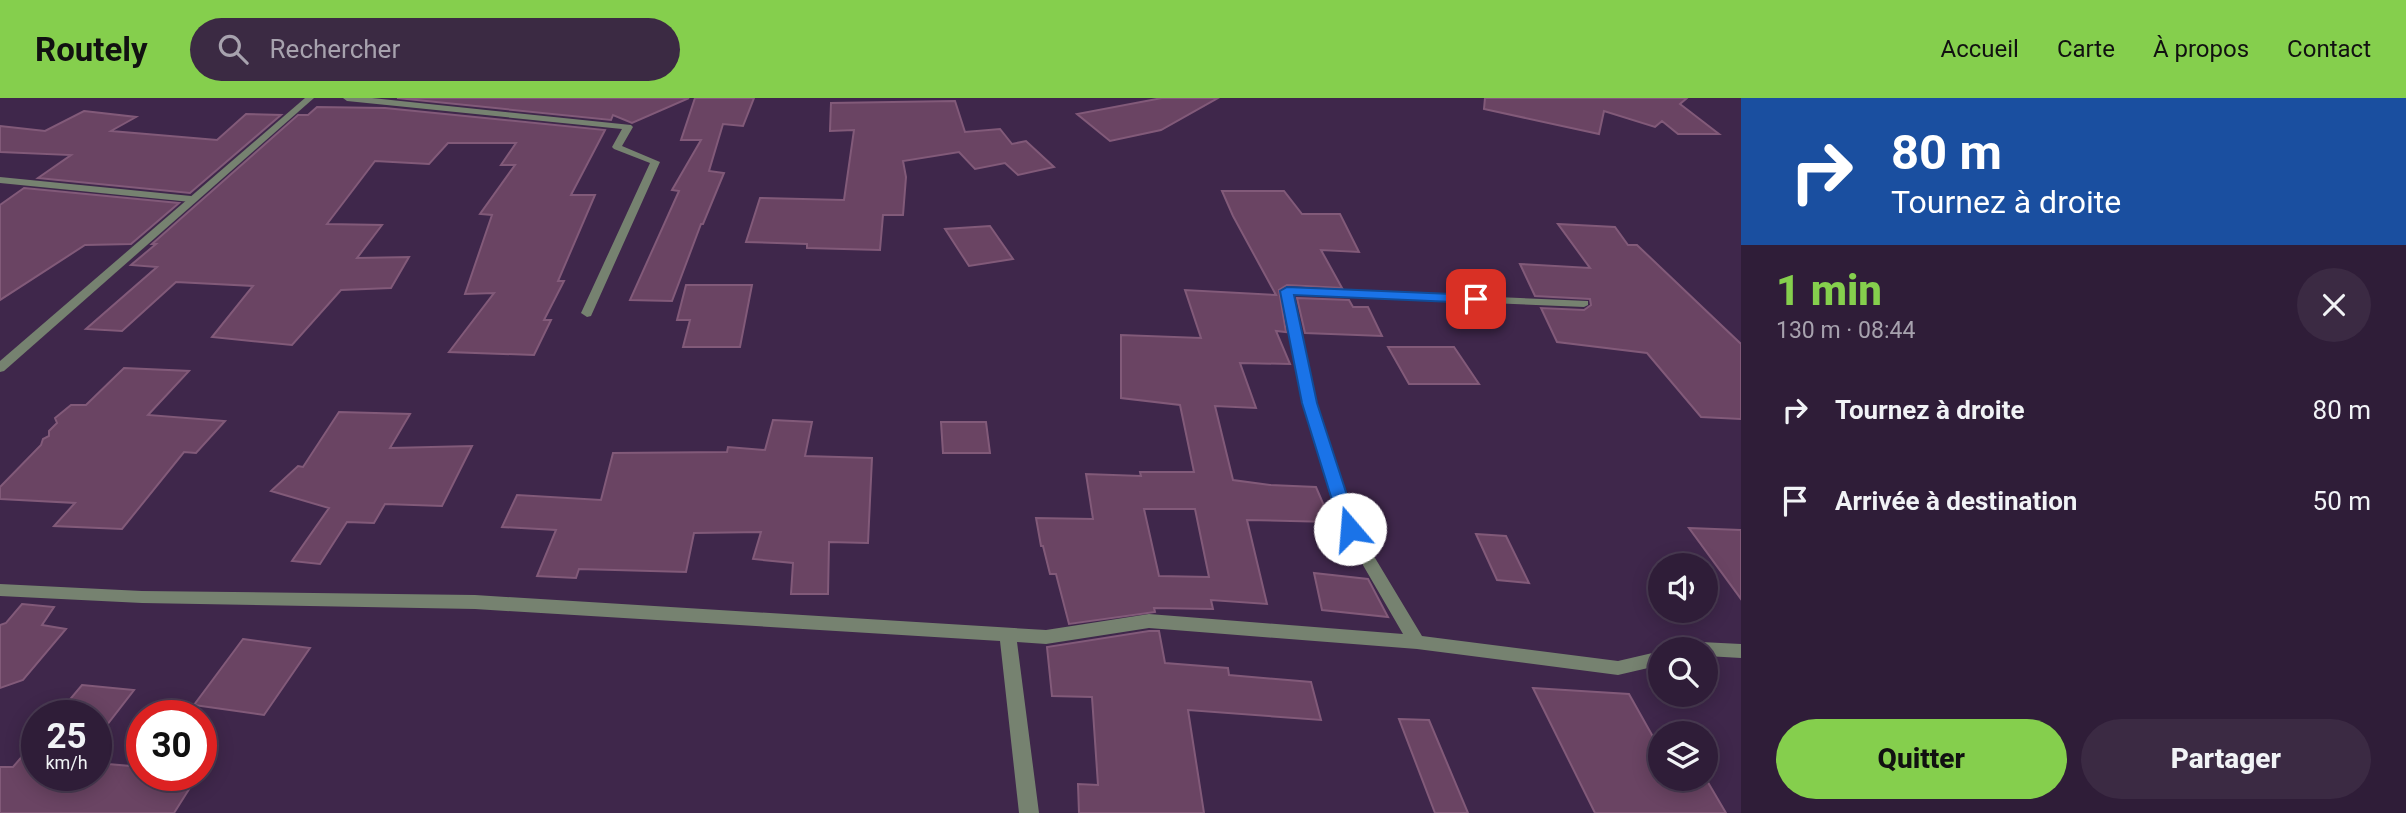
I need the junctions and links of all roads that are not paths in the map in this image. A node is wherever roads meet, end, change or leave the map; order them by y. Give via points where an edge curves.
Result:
1 (310, 98) edge
2 (346, 98) edge
3 (0, 180) edge
4 (191, 199) junction
5 (1584, 303) dead end
6 (587, 313) dead end
7 (0, 368) edge
8 (0, 590) edge
9 (1008, 635) junction
10 (1417, 642) junction
11 (1718, 650) edge
12 (1741, 652) edge
13 (1648, 661) edge
14 (1029, 813) edge

1 - 4 street
2 - 6 street via 628,127 617,147 655,162
3 - 4 street
4 - 7 street
5 - 10 street via 1287,291 1310,403 1350,529
8 - 9 street via 475,602
9 - 10 street via 1046,637 1149,621
9 - 14 street
10 - 13 street via 1618,668
11 - 12 street

